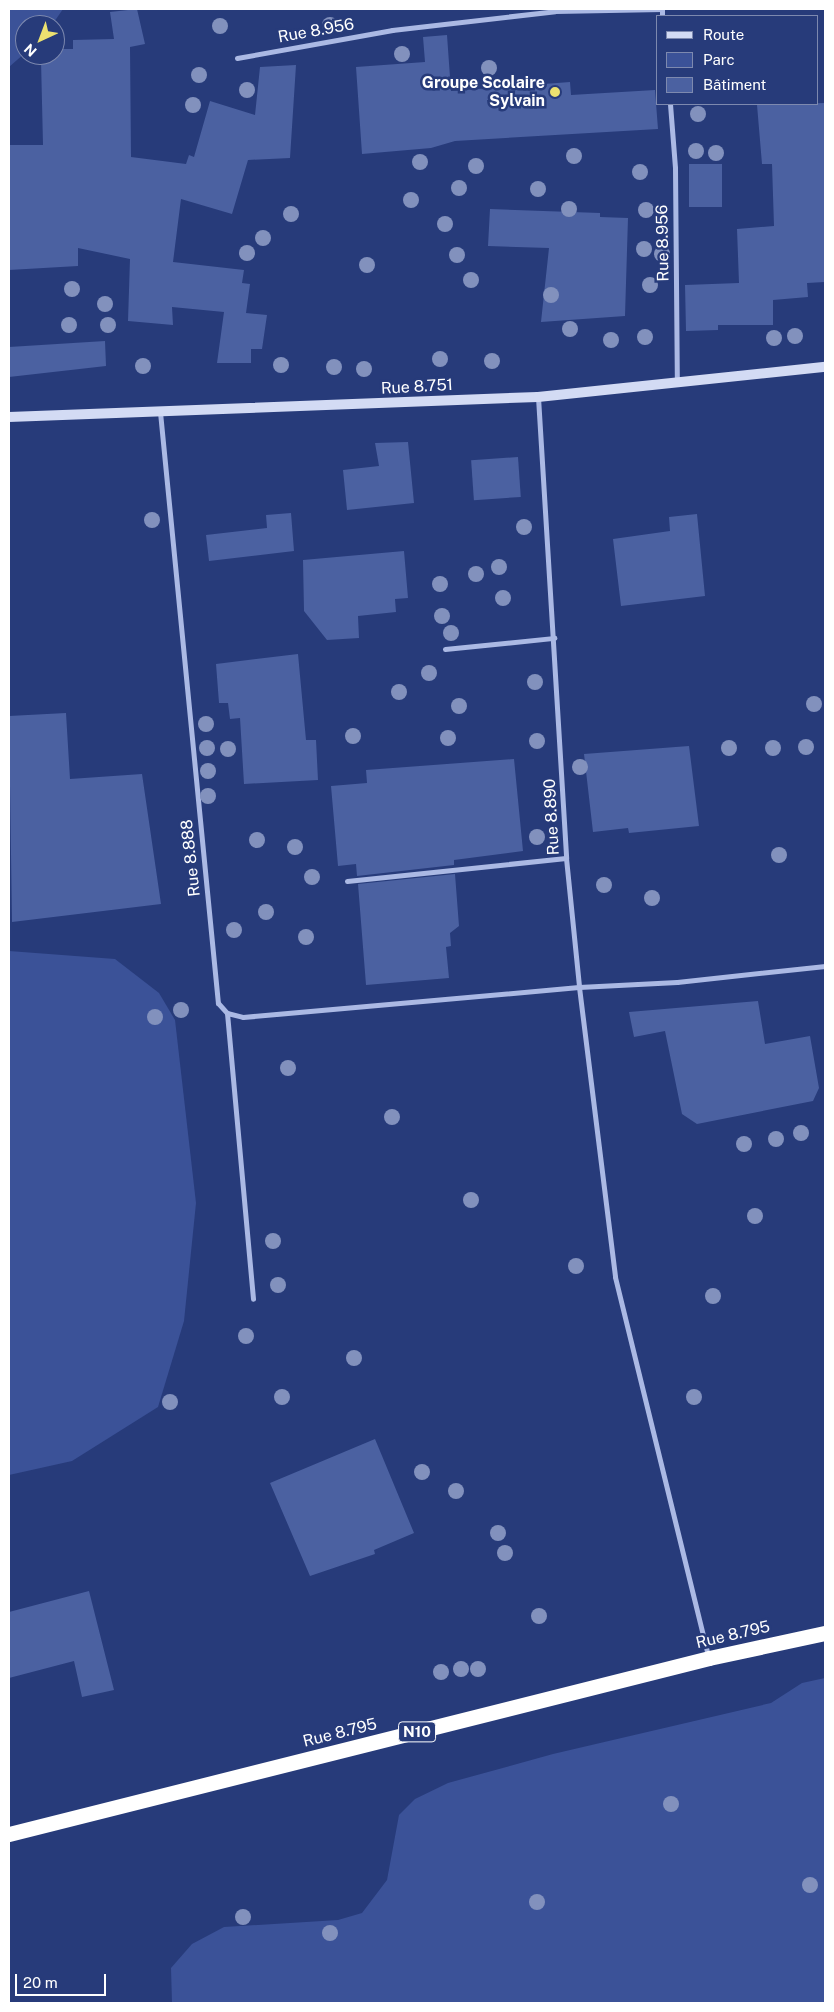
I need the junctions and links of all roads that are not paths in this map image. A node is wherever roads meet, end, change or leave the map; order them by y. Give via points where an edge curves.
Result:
1 (662, 9) edge
2 (237, 58) dead end
3 (670, 105) edge
4 (825, 367) edge
5 (677, 382) junction
6 (538, 397) junction
7 (160, 412) junction
8 (9, 417) edge
9 (554, 638) junction
10 (445, 649) dead end
11 (566, 858) junction
12 (347, 881) dead end
13 (825, 966) edge
14 (579, 987) junction
15 (227, 1013) junction
16 (253, 1299) dead end
17 (825, 1633) edge
18 (709, 1658) junction
19 (9, 1834) edge

1 - 2 street, Rue 8.956 via 555,11 392,30
3 - 5 street, Rue 8.956 via 675,168
4 - 5 main road, Rue 8.751
5 - 6 main road, Rue 8.751
6 - 7 main road, Rue 8.751
6 - 9 street, Rue 8.890
7 - 8 main road, Rue 8.751
7 - 15 street, Rue 8.888 via 218,1003
9 - 10 street
9 - 11 street, Rue 8.890
11 - 12 street
11 - 14 street, Rue 8.890
13 - 14 street via 677,982
14 - 15 street via 243,1017
14 - 18 street, Rue 8.890 via 615,1278
15 - 16 street, Rue 8.888
17 - 18 highway, Rue 8.795 / N10
18 - 19 highway, Rue 8.795 / N10

